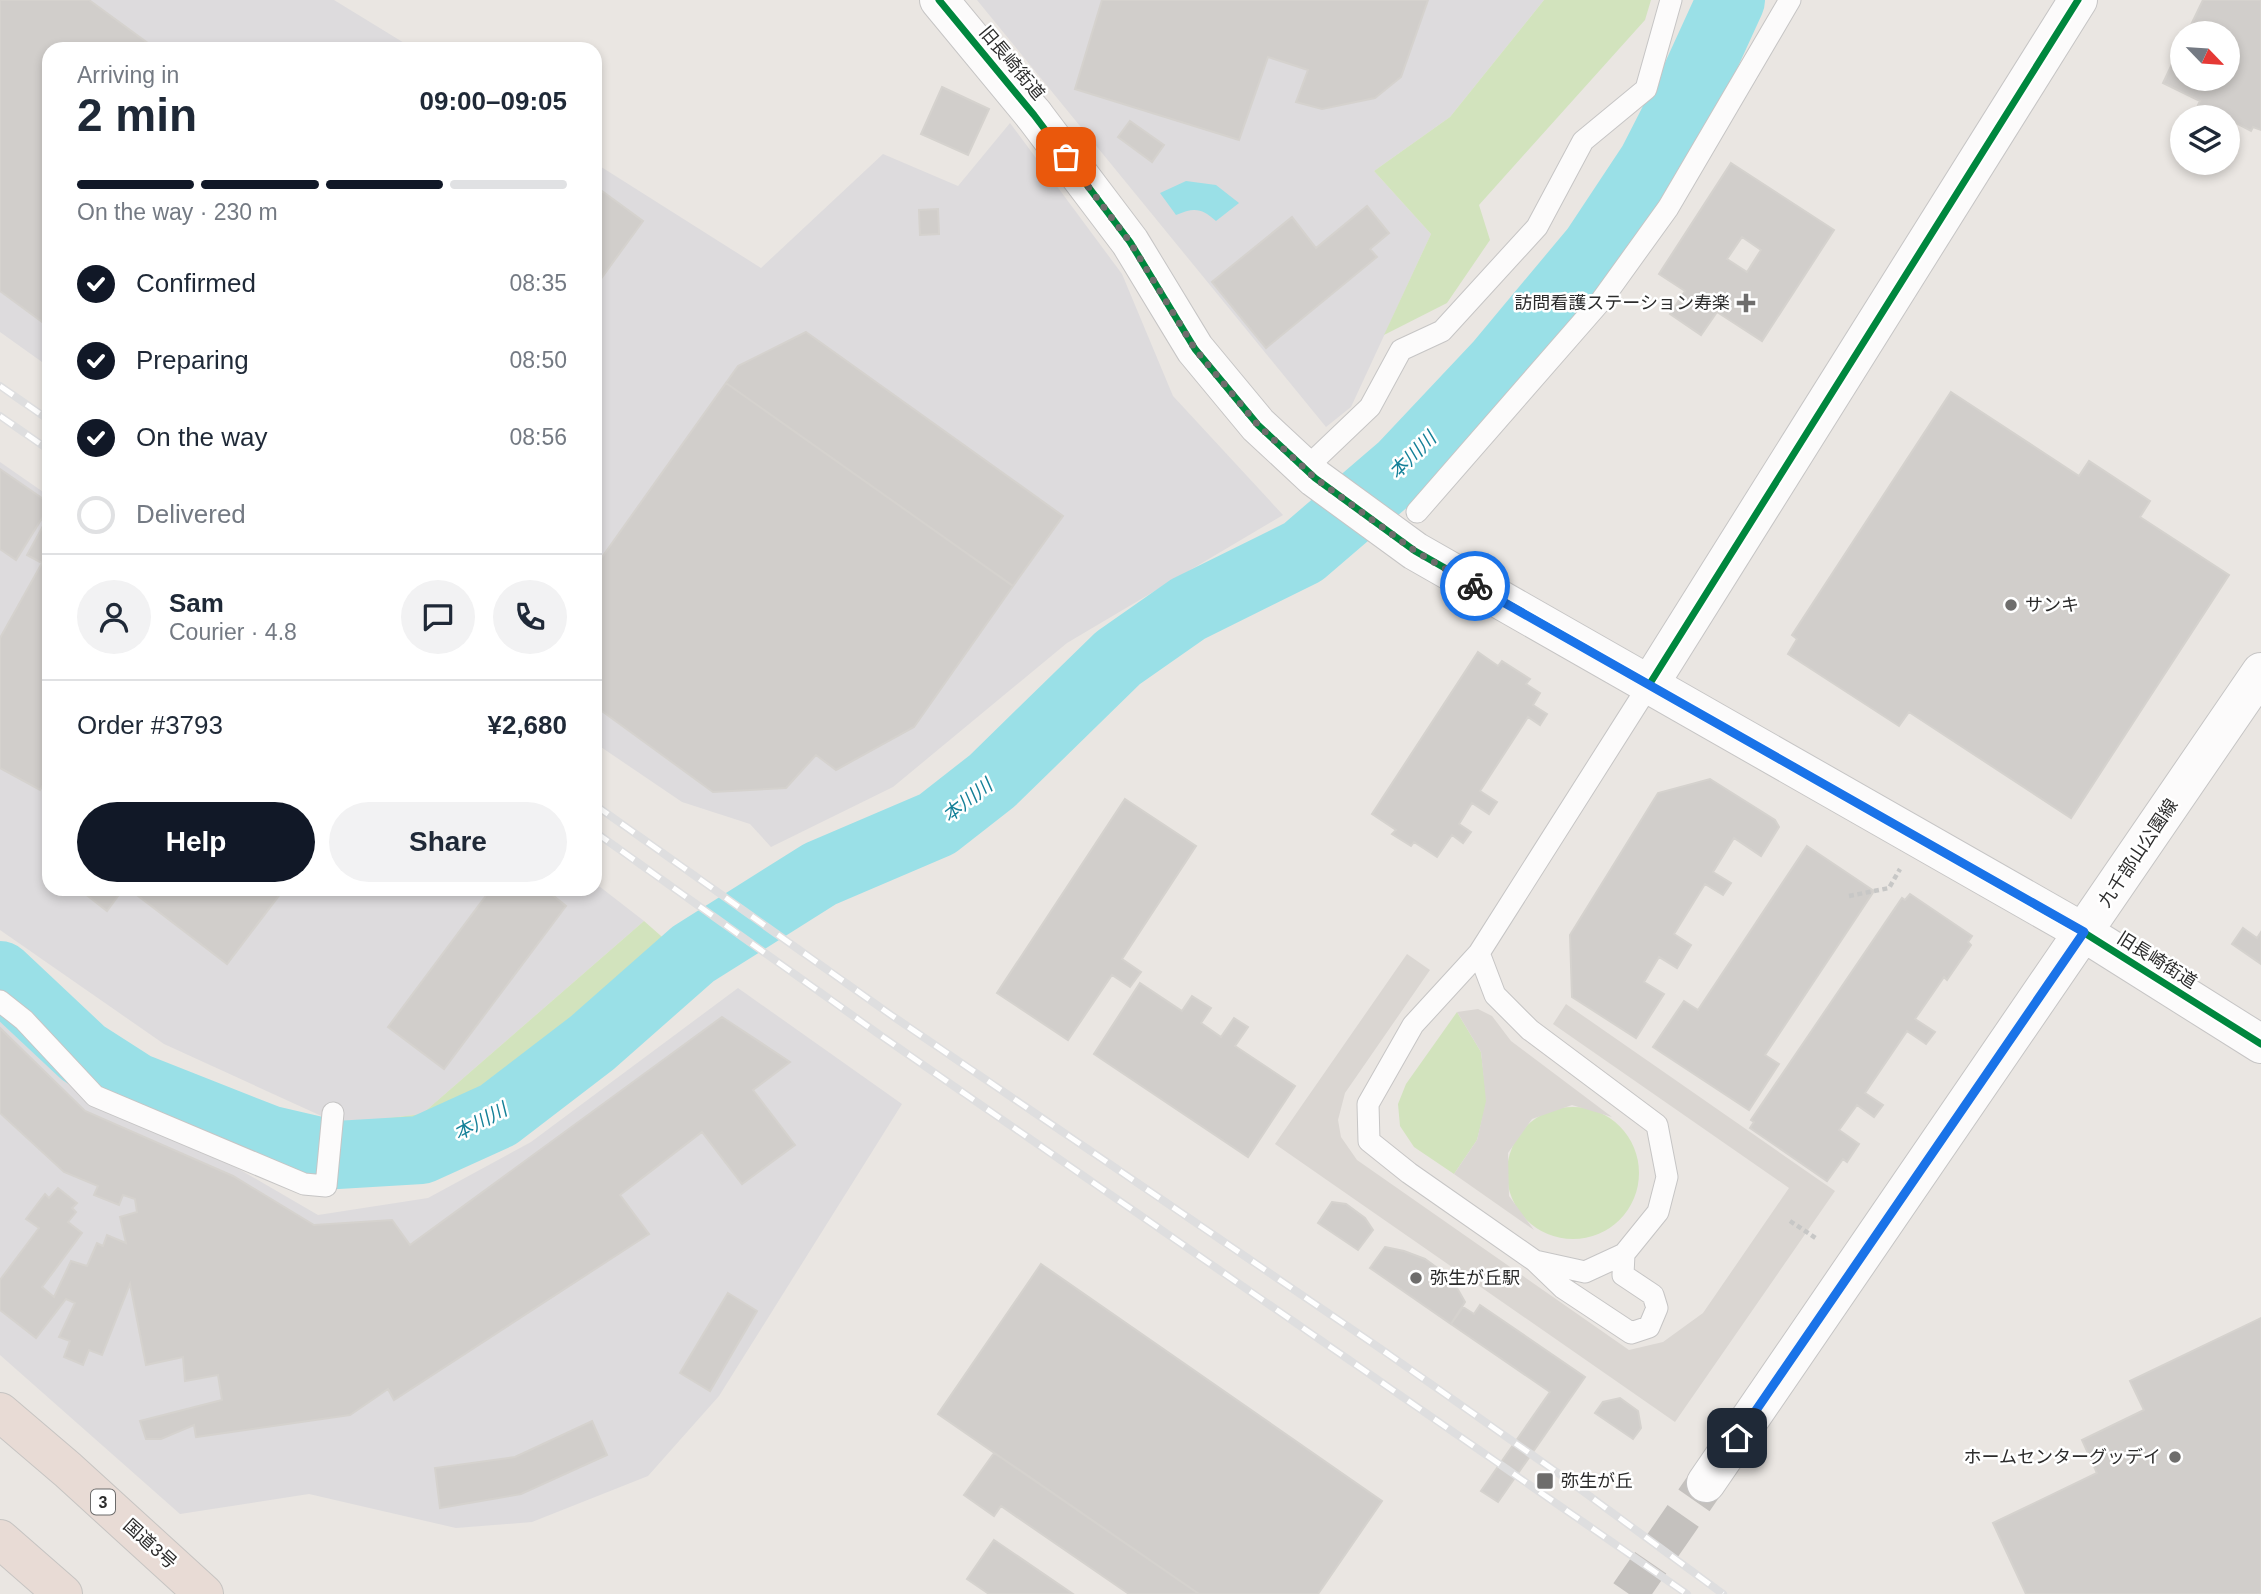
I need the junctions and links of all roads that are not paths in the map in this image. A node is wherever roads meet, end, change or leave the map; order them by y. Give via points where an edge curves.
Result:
1 (939, 0) edge
2 (1671, 0) edge
3 (1790, 0) edge
4 (2078, 0) edge
5 (1310, 473) junction
6 (1418, 512) dead end
7 (2261, 672) edge
8 (1649, 685) junction
9 (2084, 932) junction
10 (1479, 953) junction
11 (0, 1001) edge
12 (2261, 1044) edge
13 (333, 1113) dead end
14 (1624, 1254) junction
15 (1535, 1261) junction
16 (0, 1412) edge
17 (1706, 1483) tunnel mouth
18 (0, 1539) edge
19 (63, 1594) edge
20 (204, 1594) edge

1 - 5 street, 旧長崎街道 via 1130,242 1195,349 1258,425
2 - 5 lane via 1646,89 1583,141 1536,226 1442,331 1401,350 1370,407
3 - 6 lane via 1668,208 1601,301
4 - 8 street
5 - 8 street, 旧長崎街道 via 1415,551
7 - 9 street, 九千部山公園線
8 - 9 street, 旧長崎街道
8 - 10 lane
9 - 12 street, 旧長崎街道
9 - 17 street, 九千部山公園線
10 - 14 lane via 1495,995 1530,1030 1657,1125 1667,1177 1658,1212
10 - 15 lane via 1413,1025 1368,1104 1369,1141
11 - 13 lane via 24,1020 95,1096 304,1184 326,1186
14 - 15 lane via 1585,1272
14 - 15 lane via 1623,1275 1653,1295 1657,1308 1649,1327 1631,1333 1563,1288
16 - 20 highway, 国道3号 / 3
18 - 19 highway

